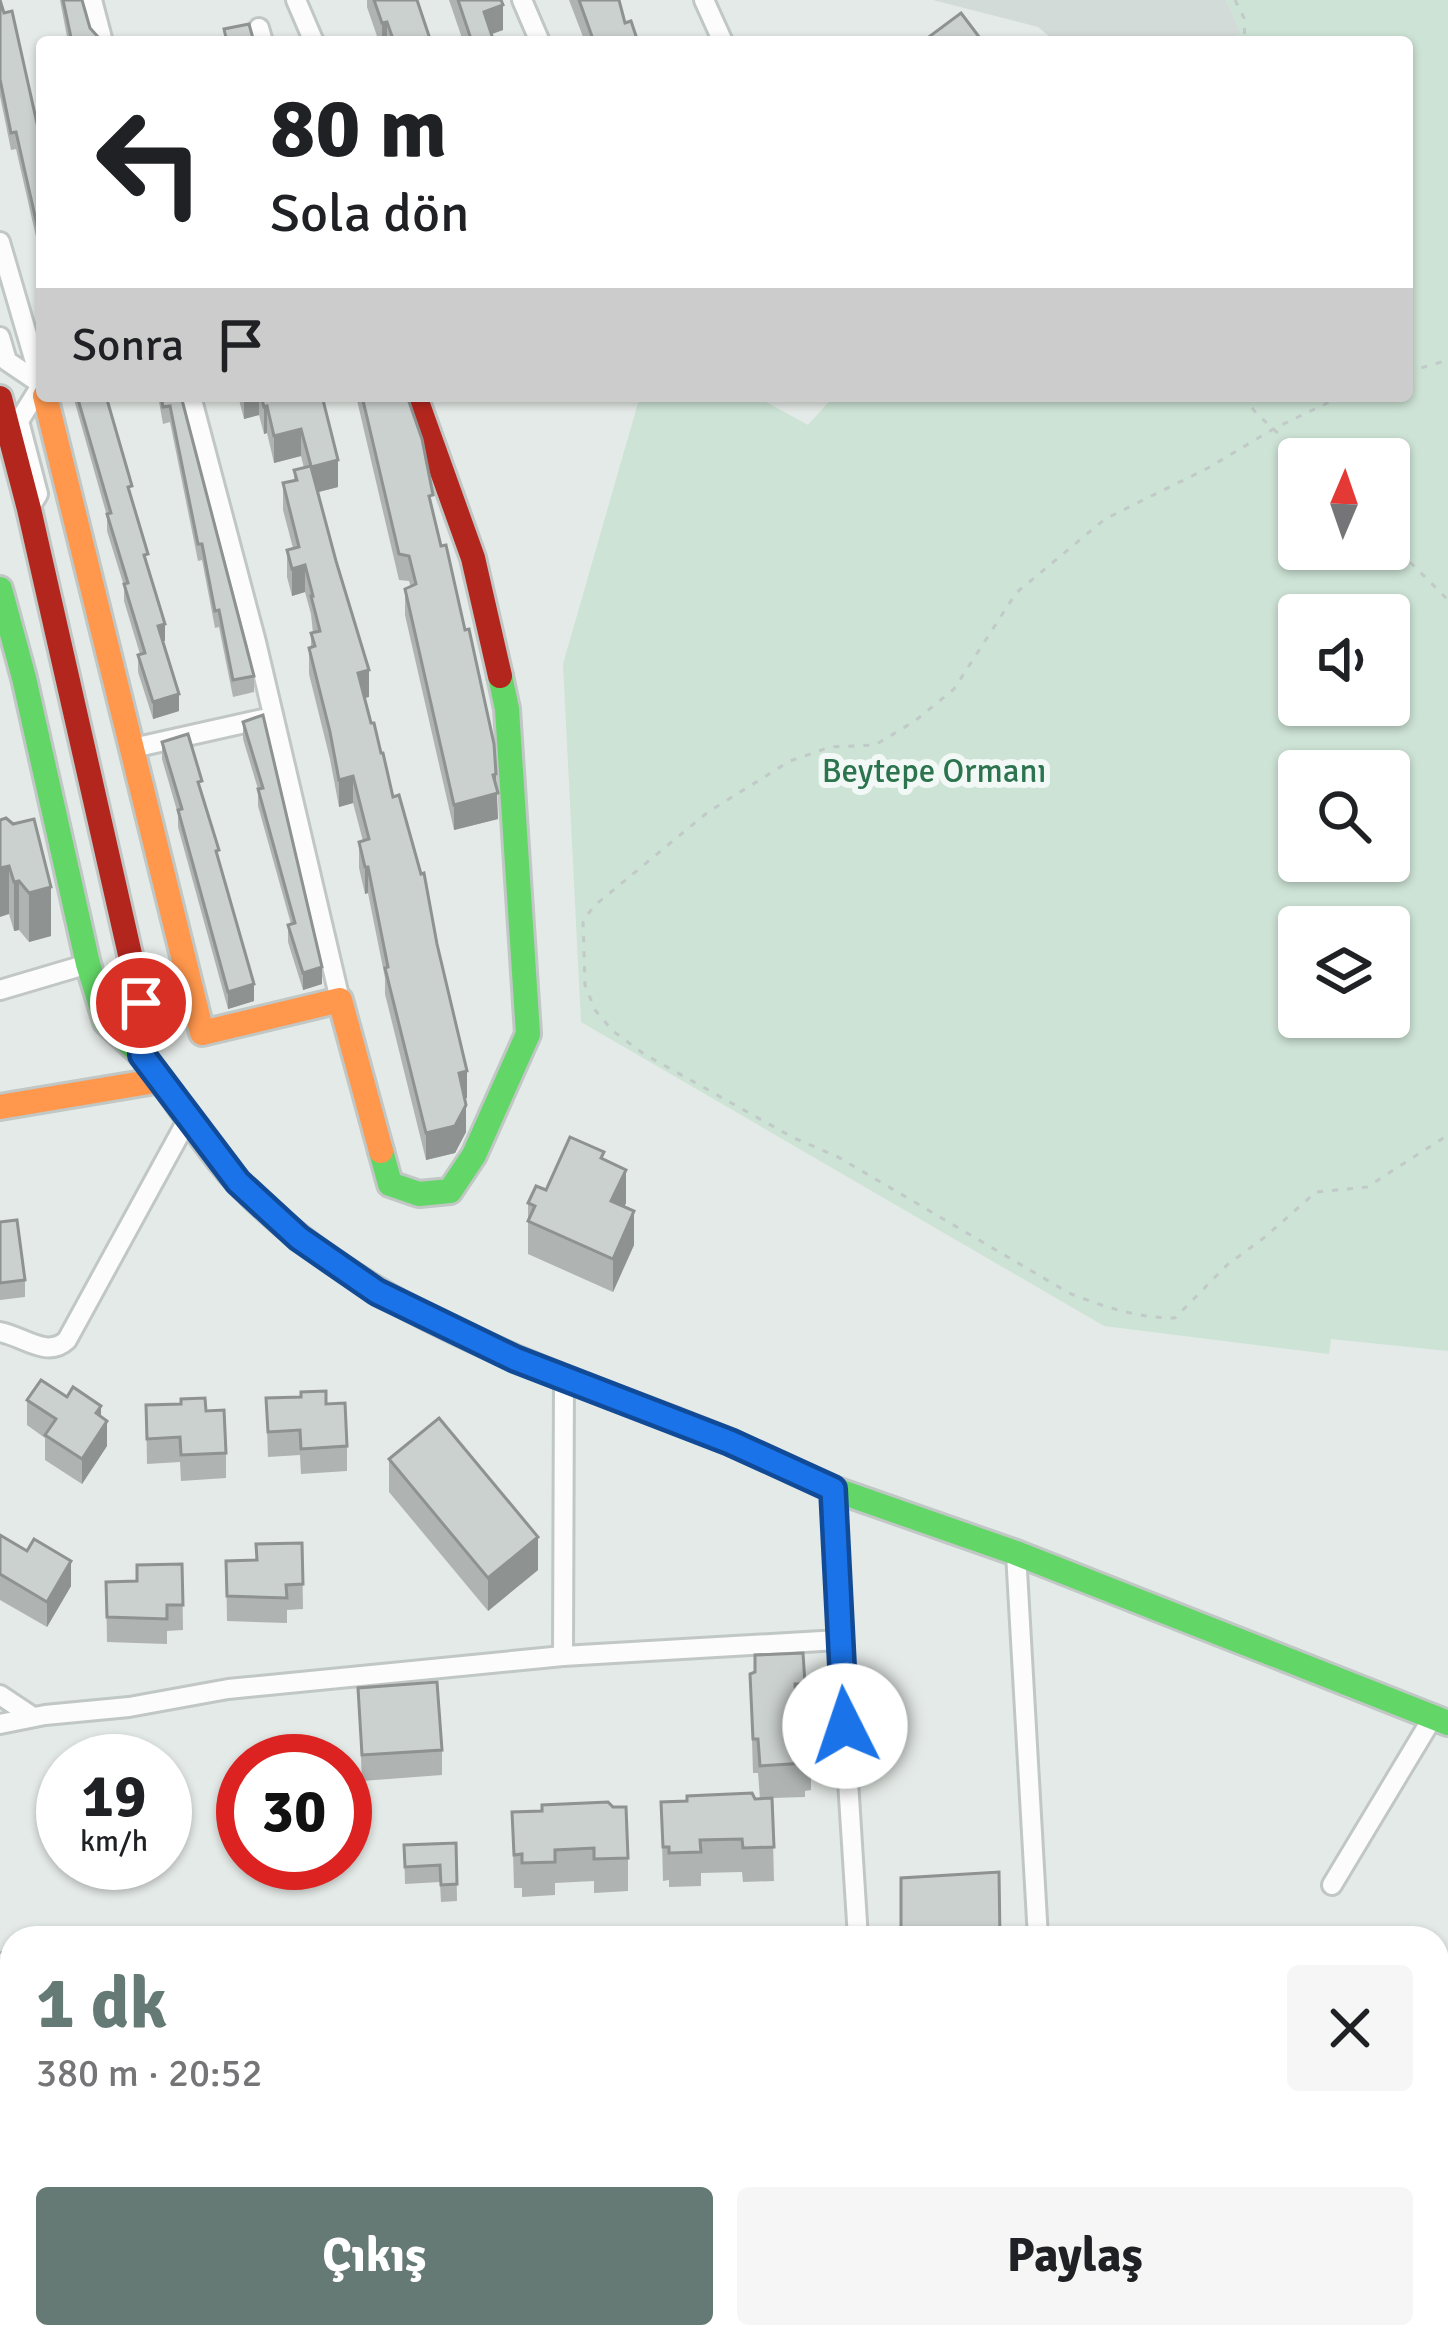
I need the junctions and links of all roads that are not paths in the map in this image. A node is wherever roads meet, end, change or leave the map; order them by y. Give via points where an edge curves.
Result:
1 (92, 0) edge
2 (296, 0) edge
3 (522, 0) edge
4 (704, 0) edge
5 (102, 36) edge
6 (311, 36) edge
7 (537, 36) edge
8 (720, 36) edge
9 (0, 242) edge
10 (0, 337) edge
11 (36, 364) edge
12 (36, 380) edge
13 (36, 394) edge
14 (0, 398) edge
15 (46, 402) edge
16 (193, 402) edge
17 (418, 402) edge
18 (6, 446) edge
19 (29, 509) junction
20 (0, 589) edge
21 (274, 716) junction
22 (133, 748) junction
23 (88, 964) junction
24 (0, 991) edge
25 (340, 1000) junction
26 (142, 1055) junction
27 (161, 1079) junction
28 (0, 1107) edge
29 (189, 1117) junction
30 (0, 1332) edge
31 (564, 1378) junction
32 (833, 1489) junction
33 (1016, 1553) junction
34 (839, 1640) junction
35 (563, 1656) junction
36 (0, 1695) edge
37 (33, 1717) junction
38 (1440, 1720) edge
39 (0, 1724) edge
40 (1332, 1885) dead end
41 (857, 1926) edge
42 (1037, 1926) edge

1 - 5 street
2 - 6 street
3 - 7 street
4 - 8 street
9 - 11 street
10 - 12 street via 7,361
13 - 19 street via 19,421 38,494
14 - 18 street
15 - 22 street
16 - 21 street
17 - 25 street via 473,558 507,709 528,1034 450,1191 418,1194 390,1184
18 - 19 street
19 - 26 street via 141,1003
20 - 23 street
21 - 22 street
21 - 25 street
22 - 25 street via 202,1033
23 - 24 street
23 - 26 street via 106,1022
26 - 27 street
27 - 28 street
27 - 29 street
29 - 30 street via 67,1340 45,1349
29 - 31 street via 238,1182 299,1238 377,1292
31 - 32 street
31 - 35 street
32 - 33 street
32 - 34 street
33 - 38 street
33 - 42 street
34 - 35 street
34 - 41 street
35 - 37 street
36 - 37 street
37 - 39 street
38 - 40 street

